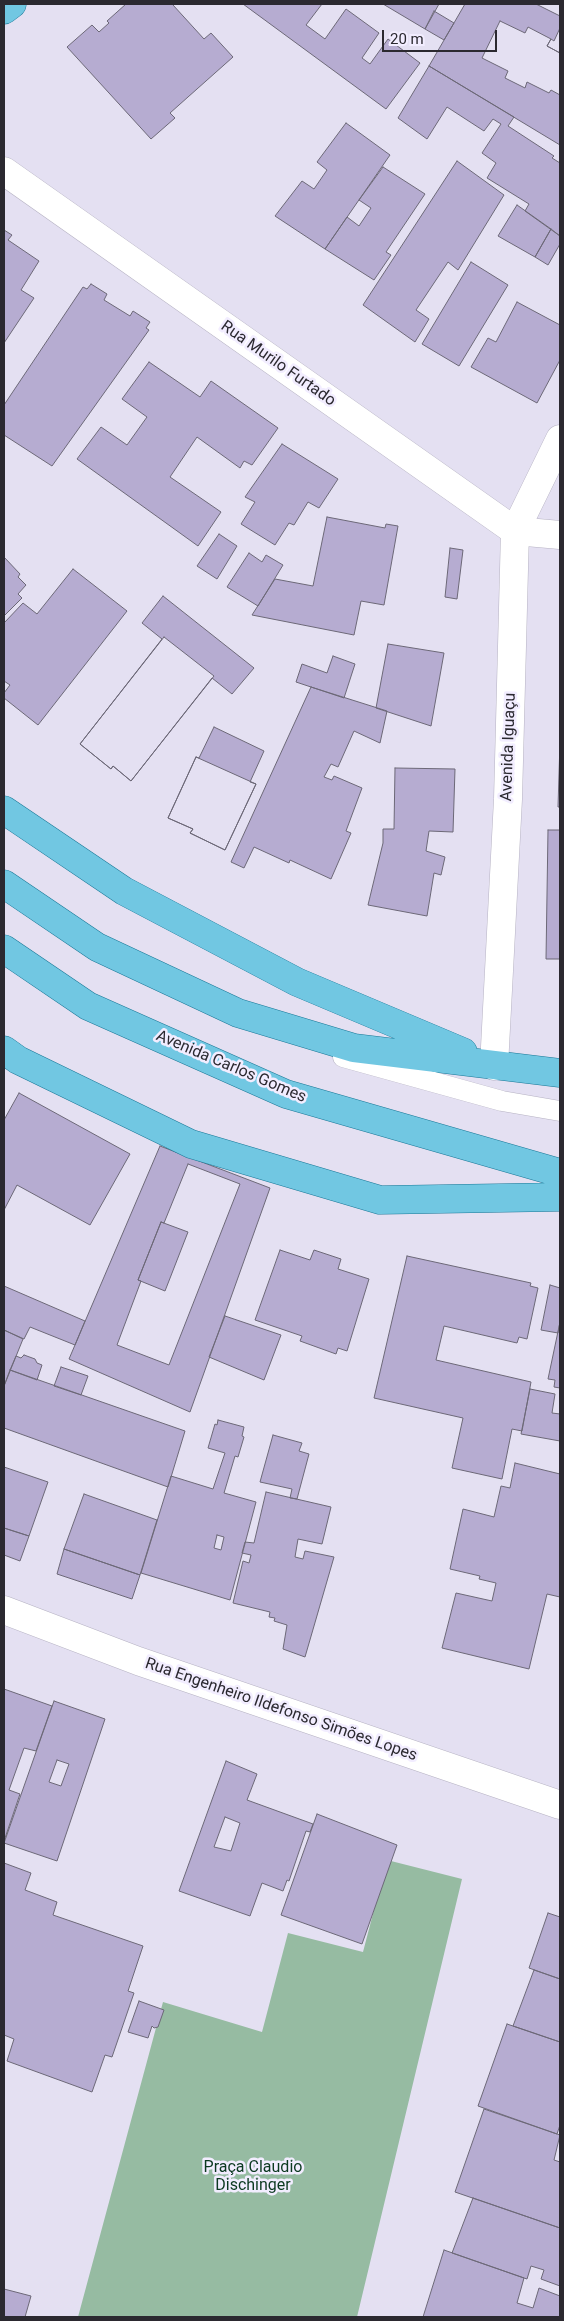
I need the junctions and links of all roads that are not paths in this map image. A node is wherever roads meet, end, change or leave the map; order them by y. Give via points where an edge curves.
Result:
1 (12, 4) edge
2 (4, 10) edge
3 (4, 171) edge
4 (560, 439) edge
5 (515, 531) junction
6 (560, 534) edge
7 (4, 810) edge
8 (4, 884) edge
9 (4, 899) edge
10 (4, 949) edge
11 (4, 1050) edge
12 (494, 1066) junction
13 (560, 1074) edge
14 (560, 1081) edge
15 (560, 1111) edge
16 (560, 1173) edge
17 (560, 1197) edge
18 (4, 1610) edge
19 (560, 1805) edge

1 - 2 main road
3 - 5 street, Rua Murilo Furtado
4 - 5 street, Avenida Iguaçu
5 - 6 street
5 - 12 street, Avenida Iguaçu via 508,789
7 - 12 main road via 124,891 297,982
8 - 12 main road via 96,947 238,1013 354,1048
9 - 15 lane via 93,958 253,1031 502,1101
10 - 16 main road, Avenida Carlos Gomes via 88,1006 286,1094
11 - 17 main road via 18,1060 190,1144 380,1200
12 - 13 main road
12 - 14 lane
18 - 19 street, Rua Engenheiro Ildefonso Simões Lopes via 138,1661

